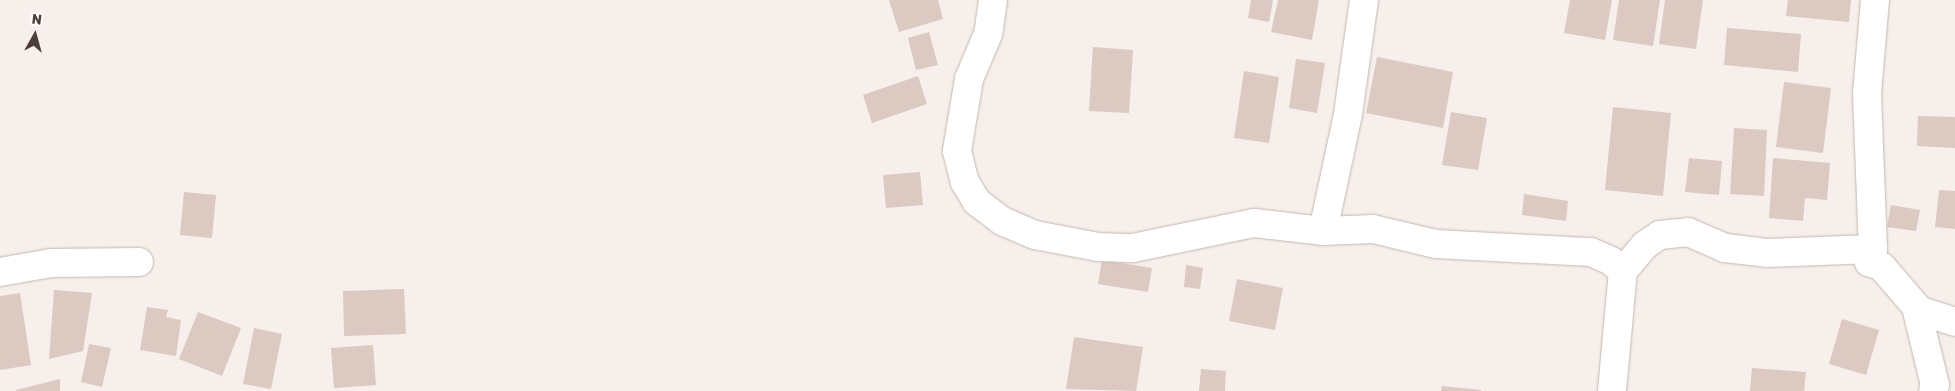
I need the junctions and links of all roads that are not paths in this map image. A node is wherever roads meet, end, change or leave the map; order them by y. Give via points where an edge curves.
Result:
1 (993, 0) edge
2 (1364, 0) edge
3 (1875, 0) edge
4 (1323, 232) junction
5 (1872, 249) junction
6 (139, 262) dead end
7 (1623, 271) junction
8 (0, 272) edge
9 (1916, 307) junction
10 (1955, 322) edge
11 (1612, 391) edge
12 (1933, 391) edge

1 - 4 street via 988,34 969,79 957,151 965,182 977,202 1002,221 1035,235 1098,247 1133,248 1254,224
2 - 4 street via 1348,114
3 - 5 street via 1867,94
4 - 7 street via 1373,230 1436,244 1591,252
5 - 7 street via 1767,253 1725,248 1688,232 1673,232 1660,235 1645,245
5 - 9 street via 1869,262 1882,267
6 - 8 street via 50,263
7 - 11 street
9 - 10 street
9 - 12 street via 1935,385

